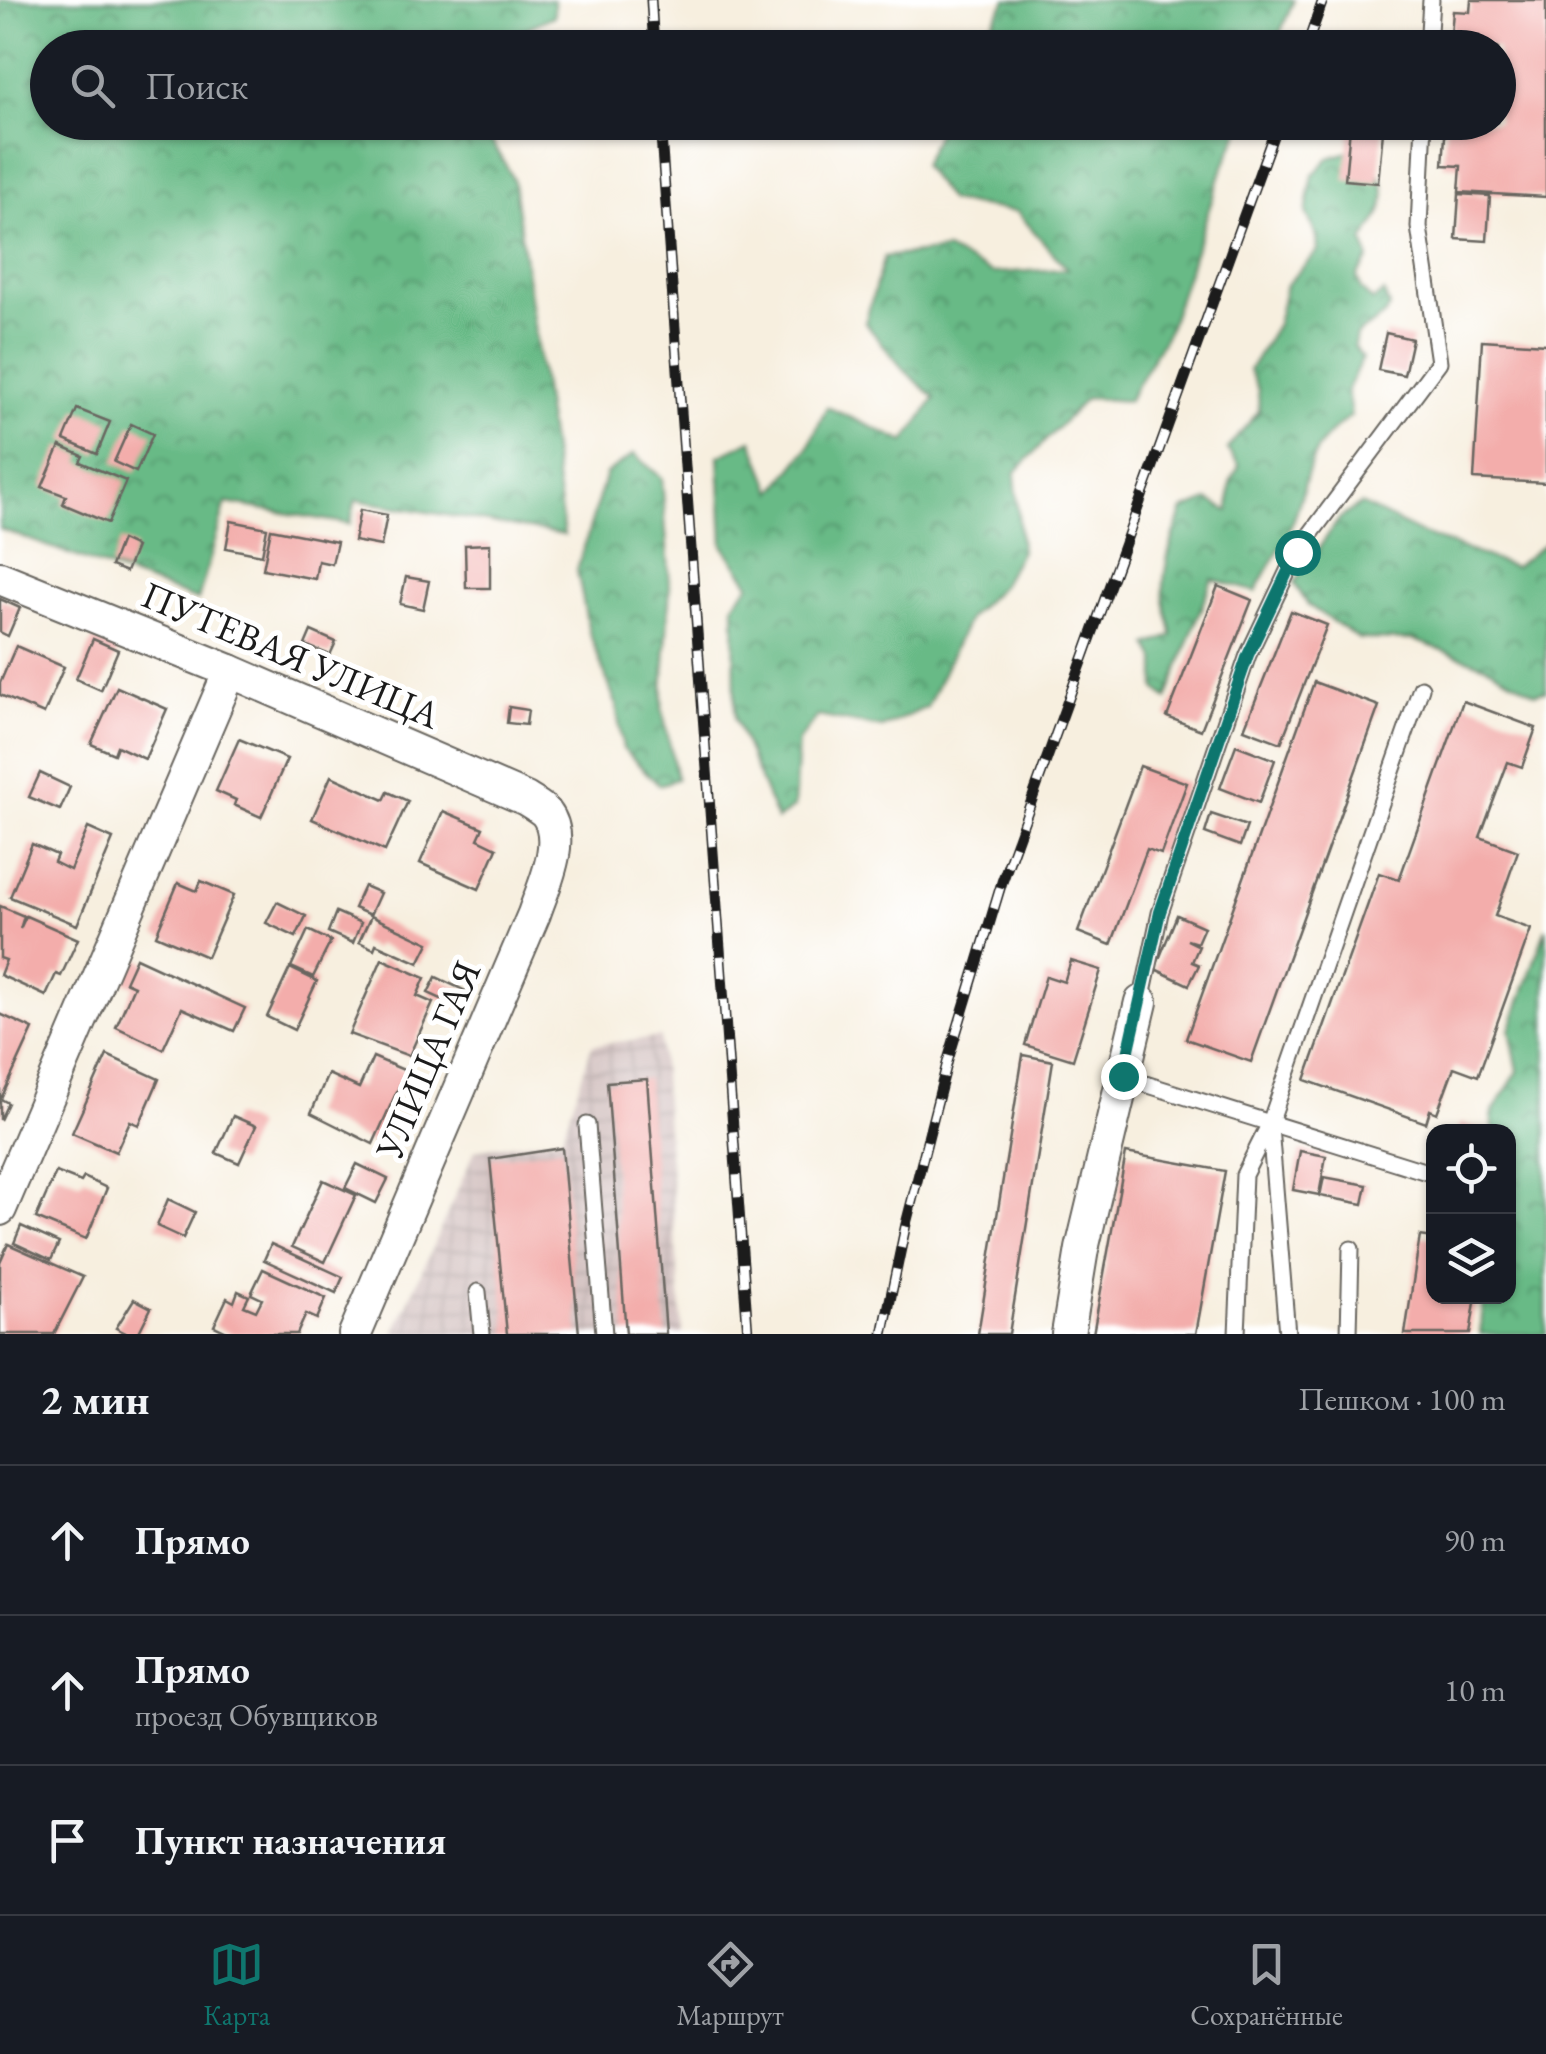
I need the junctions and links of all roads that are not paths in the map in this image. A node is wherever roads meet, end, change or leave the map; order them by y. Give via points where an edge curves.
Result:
1 (1431, 0) edge
2 (1429, 30) edge
3 (1423, 140) edge
4 (0, 578) edge
5 (230, 670) junction
6 (1421, 688) dead end
7 (546, 814) joint
8 (1141, 1002) joint
9 (1123, 1076) junction
10 (1270, 1124) junction
11 (587, 1126) dead end
12 (1426, 1173) edge
13 (0, 1209) edge
14 (1352, 1249) dead end
15 (478, 1292) dead end
16 (356, 1334) edge
17 (482, 1334) edge
18 (604, 1334) edge
19 (1068, 1334) edge
20 (1237, 1334) edge
21 (1286, 1334) edge
22 (1349, 1334) edge

1 - 2 lane
3 - 8 lane via 1418,227 1439,362 1297,552 1248,655 1160,912
4 - 5 street, ПУТЕВАЯ УЛИЦА
5 - 7 street, ПУТЕВАЯ УЛИЦА via 526,799
5 - 13 street
6 - 10 lane
7 - 16 street, УЛИЦА ГАЯ via 554,836 551,865 534,914
8 - 9 street
9 - 10 lane
9 - 19 street
10 - 12 lane
10 - 20 lane via 1244,1176
10 - 21 lane
11 - 18 lane
14 - 22 lane
15 - 17 lane

